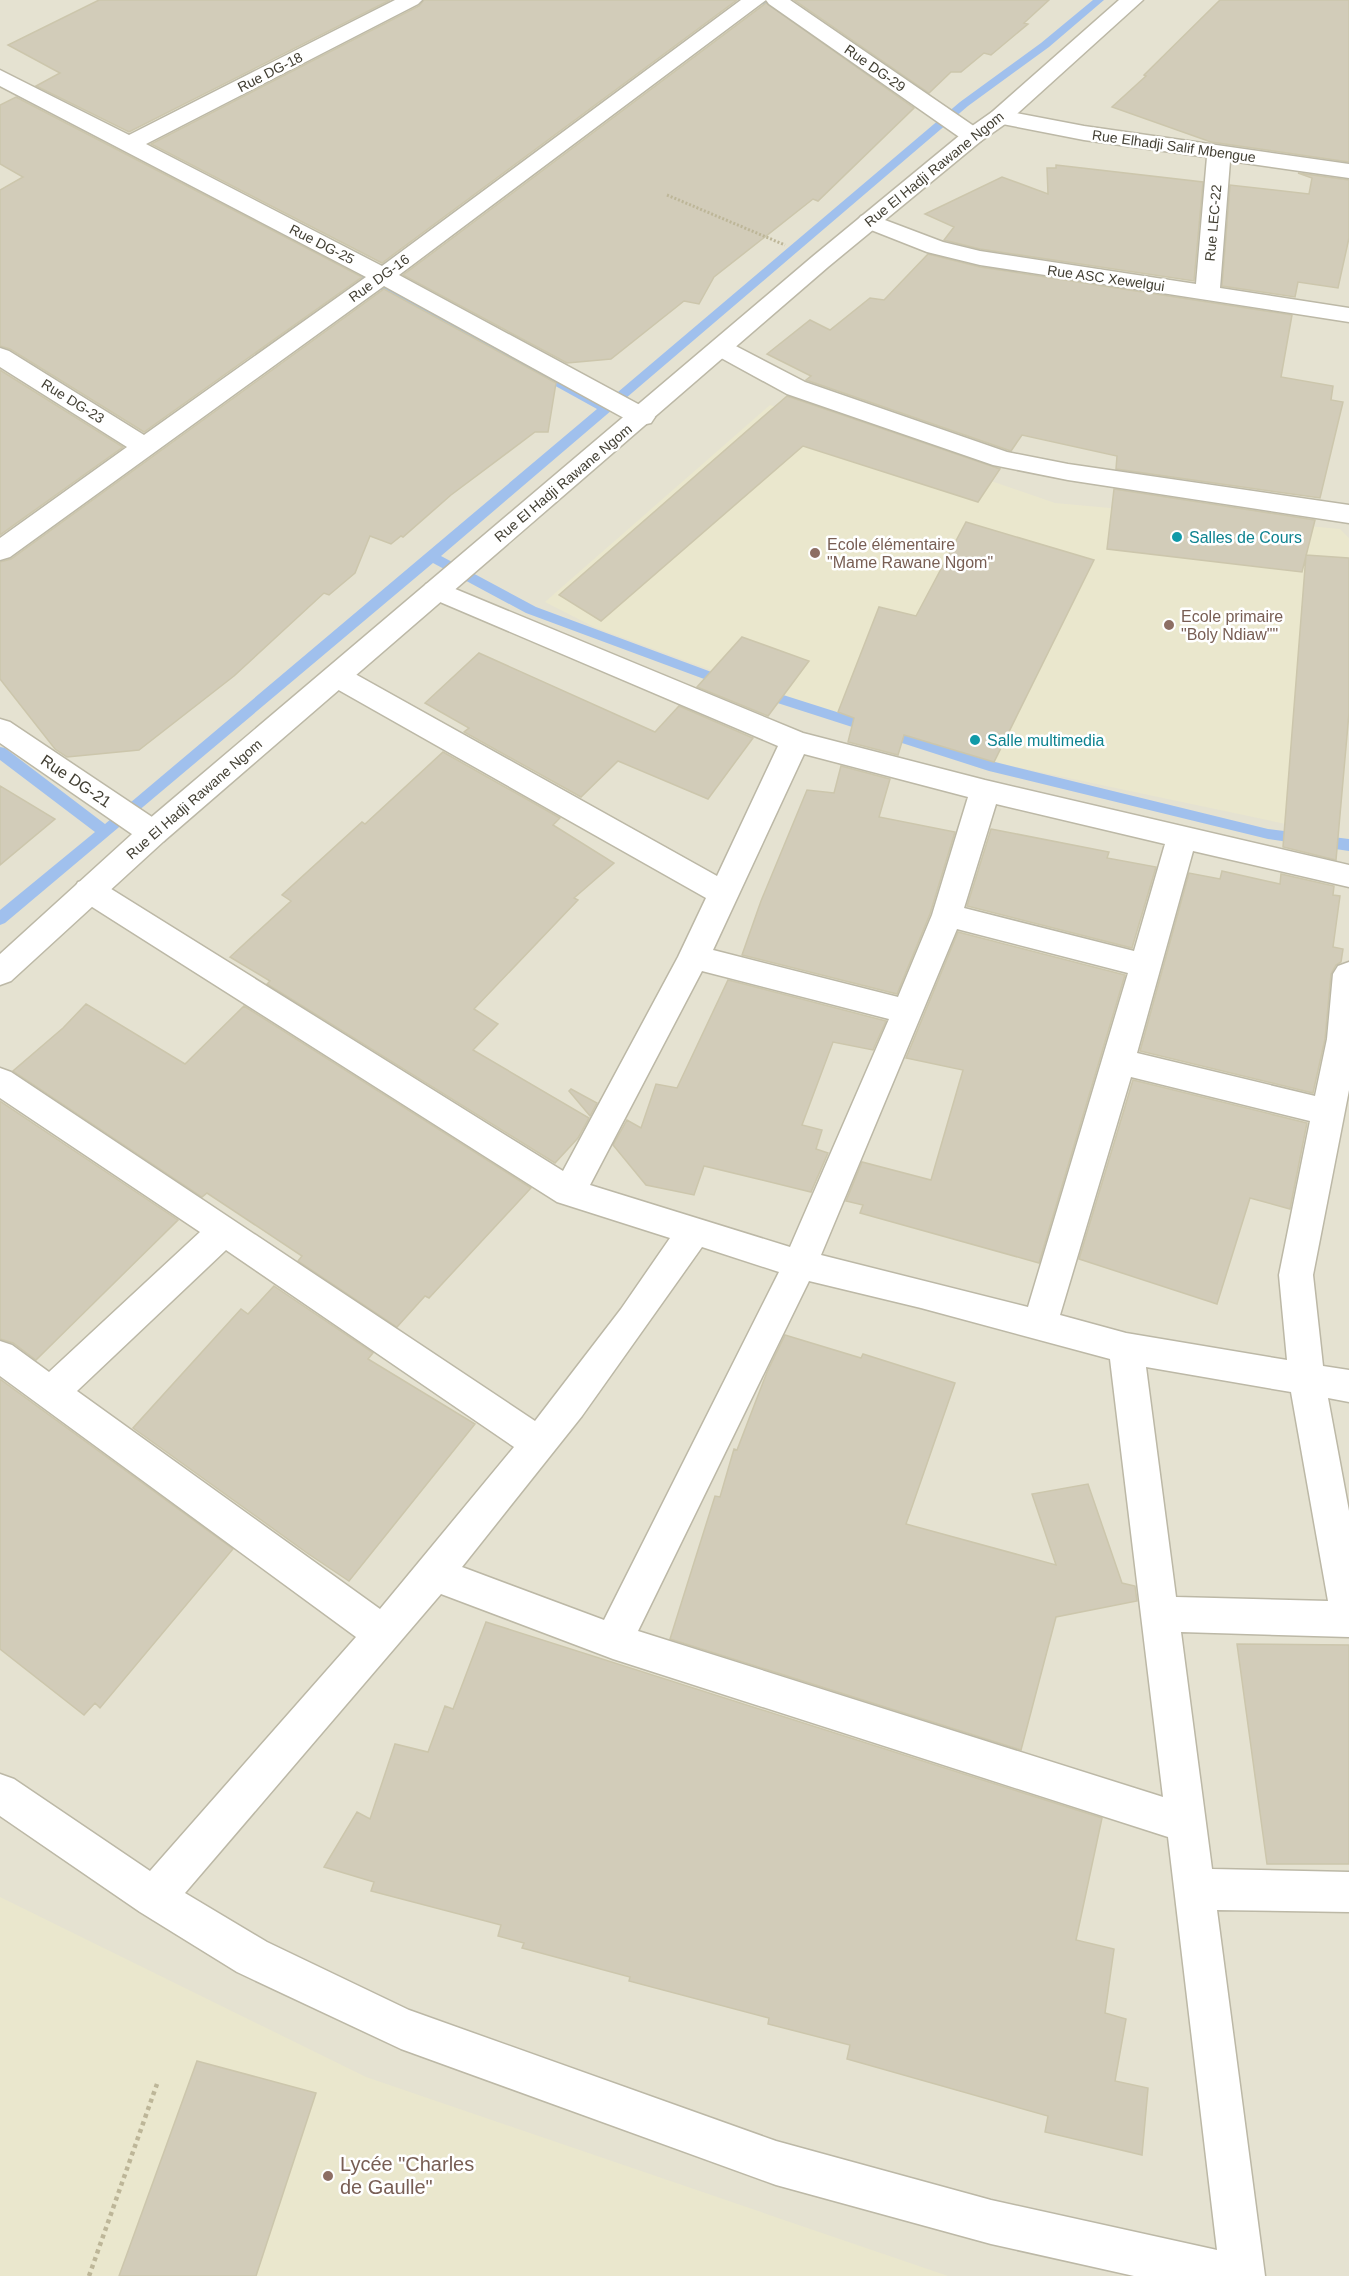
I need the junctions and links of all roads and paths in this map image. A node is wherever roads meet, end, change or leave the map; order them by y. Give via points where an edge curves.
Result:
1 (411, 0) edge
2 (755, 0) edge
3 (776, 0) edge
4 (1132, 0) edge
5 (0, 76) edge
6 (1000, 117) junction
7 (973, 136) junction
8 (129, 144) junction
9 (1220, 152) junction
10 (1349, 171) edge
11 (667, 195) dead end
12 (869, 221) junction
13 (820, 262) junction
14 (383, 276) junction
15 (1208, 293) junction
16 (1349, 315) edge
17 (721, 348) junction
18 (0, 356) edge
19 (642, 417) junction
20 (145, 447) junction
21 (1349, 514) edge
22 (0, 551) edge
23 (436, 590) junction
24 (338, 677) junction
25 (0, 729) edge
26 (795, 741) junction
27 (985, 791) junction
28 (153, 833) junction
29 (1182, 837) junction
30 (1349, 876) edge
31 (89, 890) junction
32 (722, 893) junction
33 (947, 915) junction
34 (694, 957) junction
35 (1146, 966) junction
36 (0, 973) edge
37 (1349, 974) edge
38 (908, 1012) junction
39 (1346, 1039) edge
40 (1119, 1061) junction
41 (0, 1081) edge
42 (1329, 1113) junction
43 (569, 1192) junction
44 (224, 1230) junction
45 (694, 1231) junction
46 (800, 1264) junction
47 (1041, 1324) junction
48 (1126, 1348) junction
49 (0, 1356) edge
50 (1307, 1381) junction
51 (1349, 1386) edge
52 (52, 1392) junction
53 (539, 1444) junction
54 (432, 1573) junction
55 (1349, 1612) edge
56 (1160, 1614) junction
57 (1349, 1619) edge
58 (382, 1633) junction
59 (613, 1641) junction
60 (0, 1793) edge
61 (1187, 1824) junction
62 (1196, 1889) junction
63 (1349, 1892) edge
64 (154, 1898) junction
65 (157, 2084) dead end
66 (89, 2276) edge
67 (1235, 2276) edge
68 (1243, 2276) edge

1 - 8 street, Rue DG-18
2 - 14 street, Rue DG-16
3 - 7 street, Rue DG-29
4 - 6 street, Rue El Hadji Rawane Ngom
5 - 8 street, Rue DG-25
6 - 7 street, Rue El Hadji Rawane Ngom
6 - 9 street, Rue Elhadji Salif Mbengue
7 - 12 street, Rue El Hadji Rawane Ngom
8 - 14 street, Rue DG-25
9 - 10 street, Rue Elhadji Salif Mbengue
9 - 15 street, Rue LEC-22
11 - 13 path
12 - 13 street, Rue El Hadji Rawane Ngom
12 - 15 street, Rue ASC Xewelgui via 935,247 980,258
13 - 17 street, Rue El Hadji Rawane Ngom
14 - 19 street, Rue DG-25
14 - 20 street, Rue DG-16
15 - 16 street, Rue ASC Xewelgui
17 - 19 street, Rue El Hadji Rawane Ngom
17 - 21 street via 796,388 1002,459
18 - 20 street, Rue DG-23
19 - 23 street, Rue El Hadji Rawane Ngom
20 - 22 street, Rue DG-16
23 - 24 street, Rue El Hadji Rawane Ngom
23 - 26 street
24 - 28 street, Rue El Hadji Rawane Ngom
24 - 32 street
25 - 28 street, Rue DG-21
26 - 27 street
26 - 32 street
27 - 29 street
27 - 33 street
28 - 31 street, Rue El Hadji Rawane Ngom
29 - 30 street
29 - 35 street
31 - 36 street, Rue El Hadji Rawane Ngom
31 - 43 street
32 - 34 street
33 - 35 street
33 - 38 street
34 - 38 street
34 - 43 street
35 - 40 street
37 - 39 street
38 - 46 street
39 - 42 street
40 - 42 street
40 - 47 street
41 - 44 street
42 - 50 street via 1296,1275
43 - 45 street
44 - 52 street
44 - 53 street
45 - 46 street
45 - 53 street via 654,1292
46 - 47 street
46 - 59 street
47 - 48 street
48 - 50 street
48 - 56 street
49 - 52 street
50 - 51 street
50 - 55 street
52 - 58 street
53 - 54 street
54 - 58 street
54 - 59 street
56 - 57 street
56 - 61 street
58 - 64 street
59 - 61 street
60 - 64 street
61 - 62 street
62 - 63 street
62 - 68 street
64 - 67 street via 252,1956 401,2028 776,2163 991,2222
65 - 66 path

